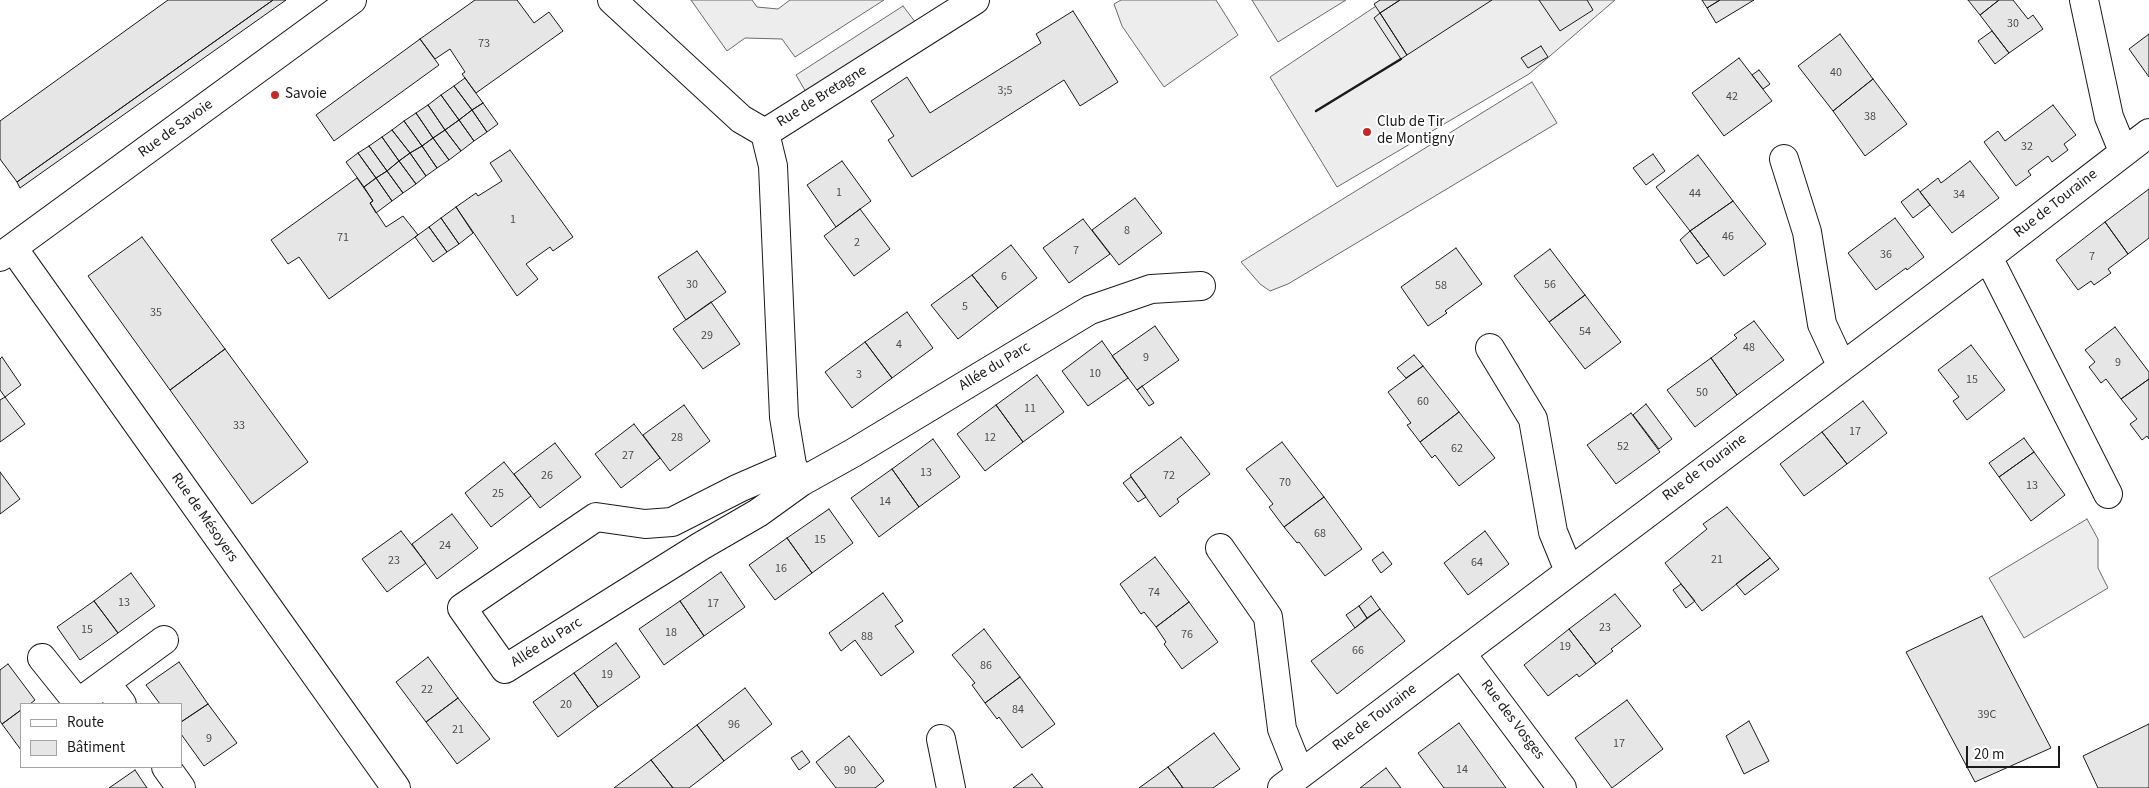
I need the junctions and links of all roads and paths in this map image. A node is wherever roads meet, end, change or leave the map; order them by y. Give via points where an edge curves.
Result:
1 (352, 0) edge
2 (612, 0) edge
3 (974, 0) edge
4 (2084, 0) edge
5 (765, 133) junction
6 (2149, 133) edge
7 (2123, 151) junction
8 (1784, 159) dead end
9 (6, 252) edge
10 (1988, 257) junction
11 (1201, 286) dead end
12 (1490, 348) dead end
13 (1841, 365) junction
14 (797, 473) junction
15 (2108, 494) dead end
16 (672, 522) junction
17 (700, 546) junction
18 (1220, 548) dead end
19 (1569, 571) junction
20 (164, 640) dead end
21 (1461, 653) junction
22 (42, 658) dead end
23 (114, 694) edge
24 (941, 739) dead end
25 (167, 768) edge
26 (1291, 781) edge
27 (181, 788) edge
28 (396, 788) edge
29 (951, 788) edge
30 (1562, 788) edge

1 - 9 street, Rue de Savoie
2 - 5 street, Rue de Bretagne via 741,119
3 - 5 street, Rue de Bretagne
4 - 7 street via 2109,117
5 - 14 street via 773,166 784,417
6 - 7 street, Rue de Touraine
7 - 10 street, Rue de Touraine
8 - 13 street via 1807,232 1822,324
9 - 28 street, Rue de Mésoyers
10 - 13 street, Rue de Touraine
10 - 15 street
11 - 14 street, Allée du Parc via 1151,289 1090,310 853,453
12 - 19 street via 1533,419 1553,532
13 - 19 street, Rue de Touraine
14 - 16 street, Allée du Parc via 739,488
14 - 17 street, Allée du Parc via 758,513
16 - 17 street
16 - 17 street, Allée du Parc via 645,524 596,517 462,608 505,669
18 - 26 street, Rue de Touraine via 1268,618
19 - 21 street, Rue de Touraine
20 - 23 street
21 - 26 street, Rue de Touraine
21 - 30 street, Rue des Vosges
22 - 23 street via 78,703
24 - 29 street
25 - 27 street

